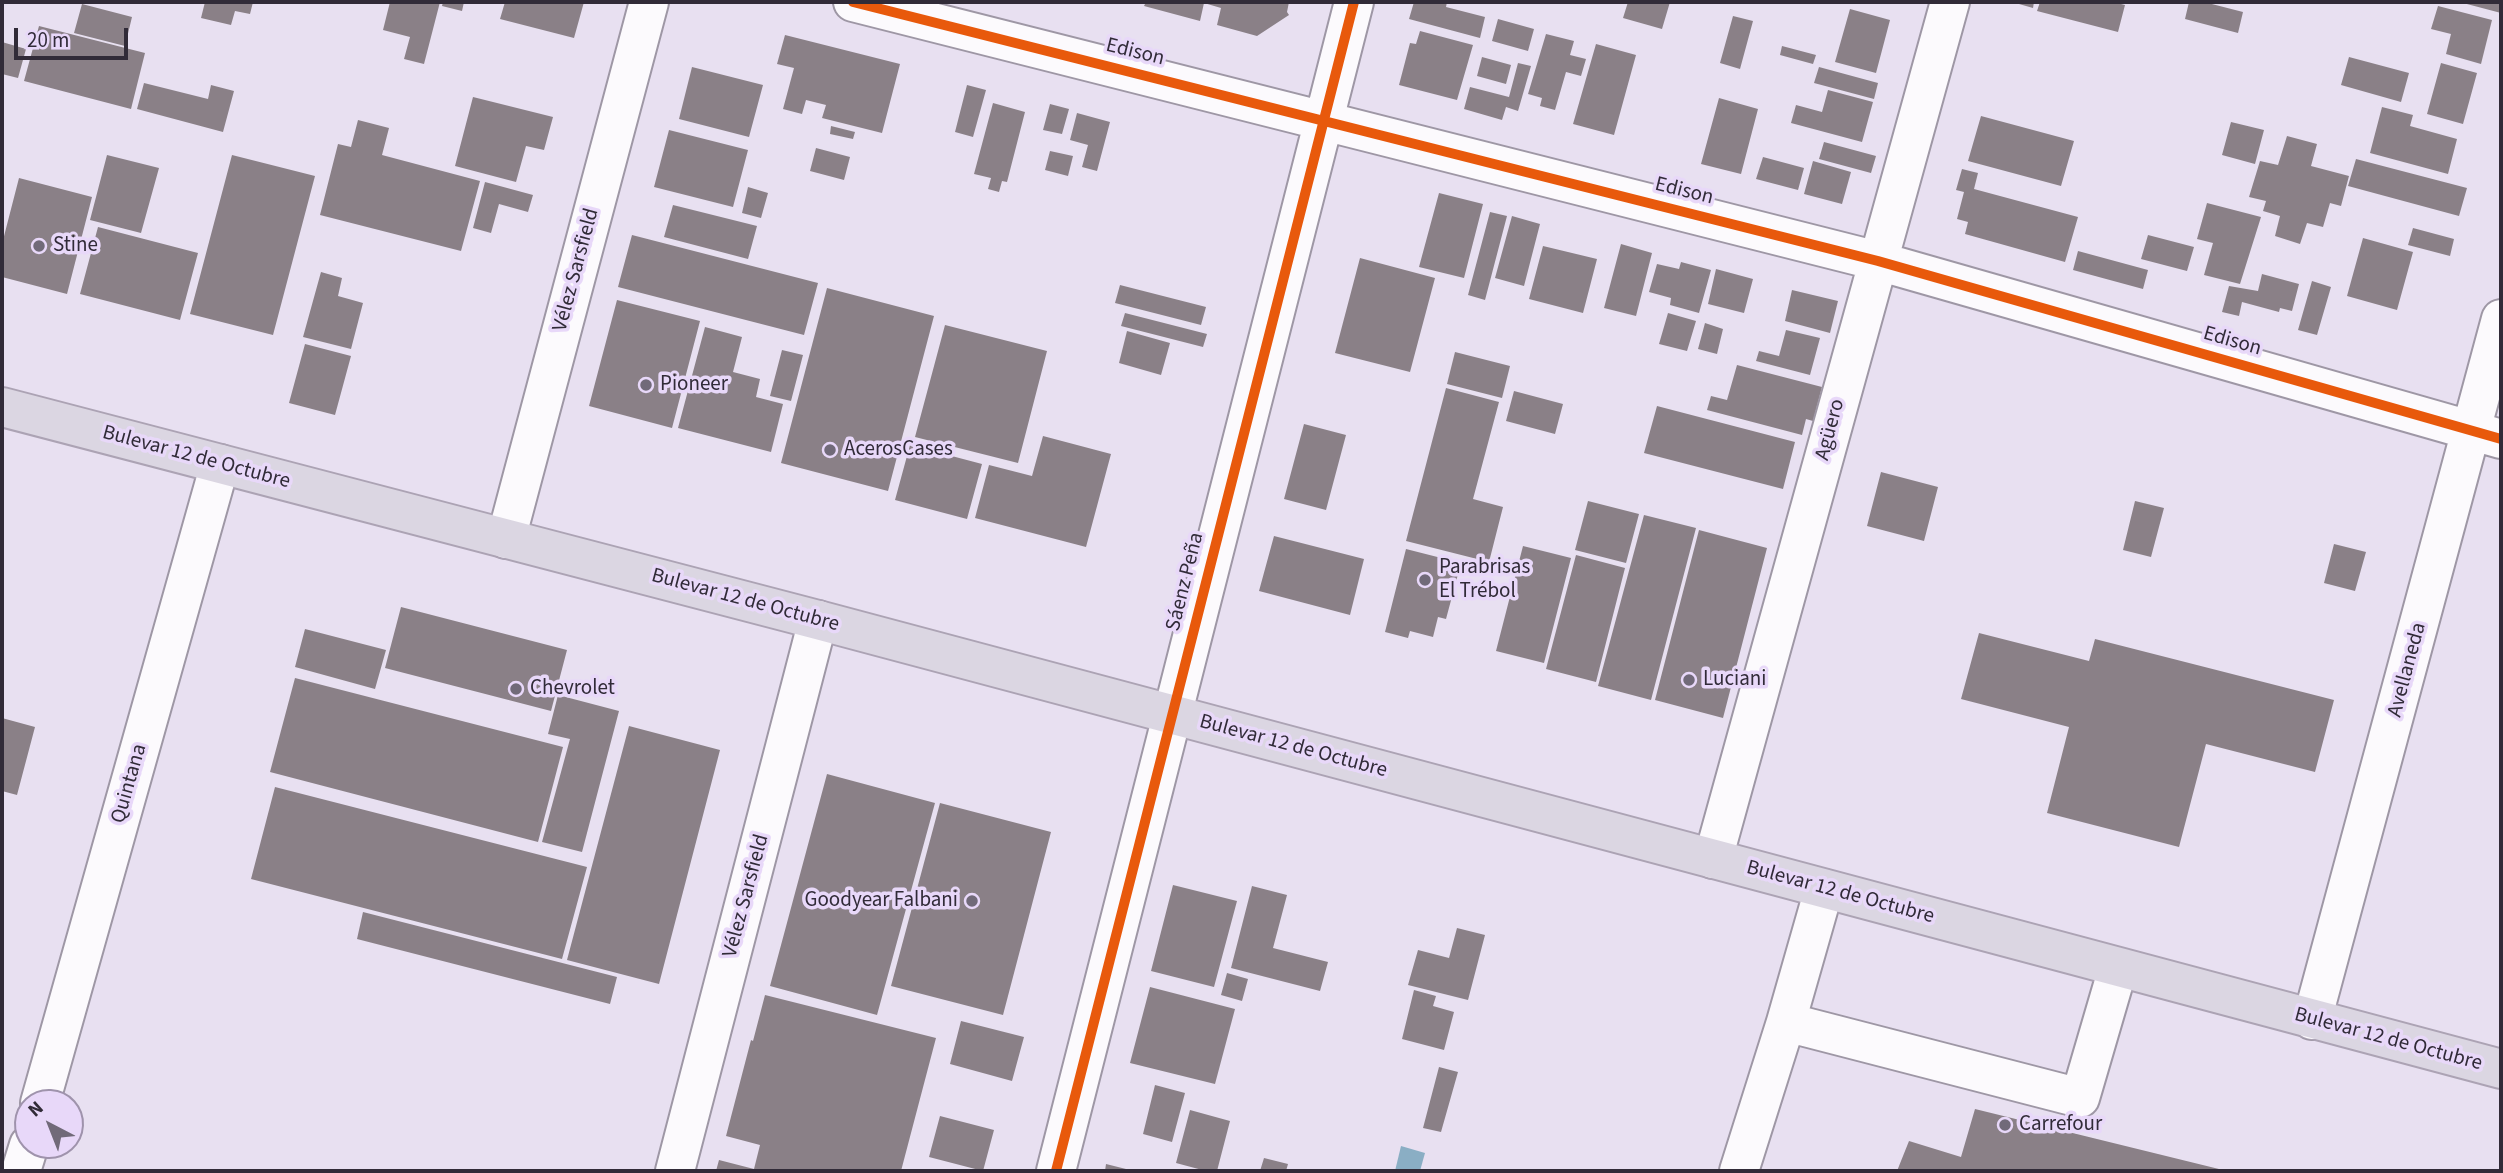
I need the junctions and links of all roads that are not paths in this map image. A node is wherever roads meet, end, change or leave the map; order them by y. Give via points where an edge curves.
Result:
1 (649, 2) edge
2 (853, 2) edge
3 (1354, 2) edge
4 (1950, 2) edge
5 (1322, 120) junction
6 (1878, 261) junction
7 (2501, 319) edge
8 (2, 407) edge
9 (2487, 435) edge
10 (220, 464) junction
11 (506, 539) junction
12 (818, 620) junction
13 (1172, 714) junction
14 (1713, 859) junction
15 (1825, 889) junction
16 (2119, 968) junction
17 (2312, 1020) junction
18 (1786, 1022) junction
19 (2501, 1069) edge
20 (44, 1089) edge
21 (675, 1171) edge
22 (1056, 1171) edge
23 (1739, 1171) edge

1 - 11 street, Vélez Sarsfield
2 - 5 street, Edison
3 - 5 street, Sáenz Peña
4 - 6 street, Agüero
5 - 6 street, Edison
5 - 13 street, Sáenz Peña
6 - 9 street, Edison
6 - 14 street, Agüero
7 - 9 street, Avellaneda
8 - 10 highway, Bulevar 12 de Octubre
9 - 17 street, Avellaneda
10 - 11 highway, Bulevar 12 de Octubre
10 - 20 street, Quintana
11 - 12 highway, Bulevar 12 de Octubre
12 - 13 highway, Bulevar 12 de Octubre
12 - 21 street, Vélez Sarsfield
13 - 14 highway, Bulevar 12 de Octubre
13 - 22 street, Sáenz Peña
14 - 15 highway, Bulevar 12 de Octubre
15 - 16 highway, Bulevar 12 de Octubre
15 - 18 street
16 - 17 highway, Bulevar 12 de Octubre
16 - 18 street via 2080,1098
17 - 19 highway, Bulevar 12 de Octubre
18 - 23 street

